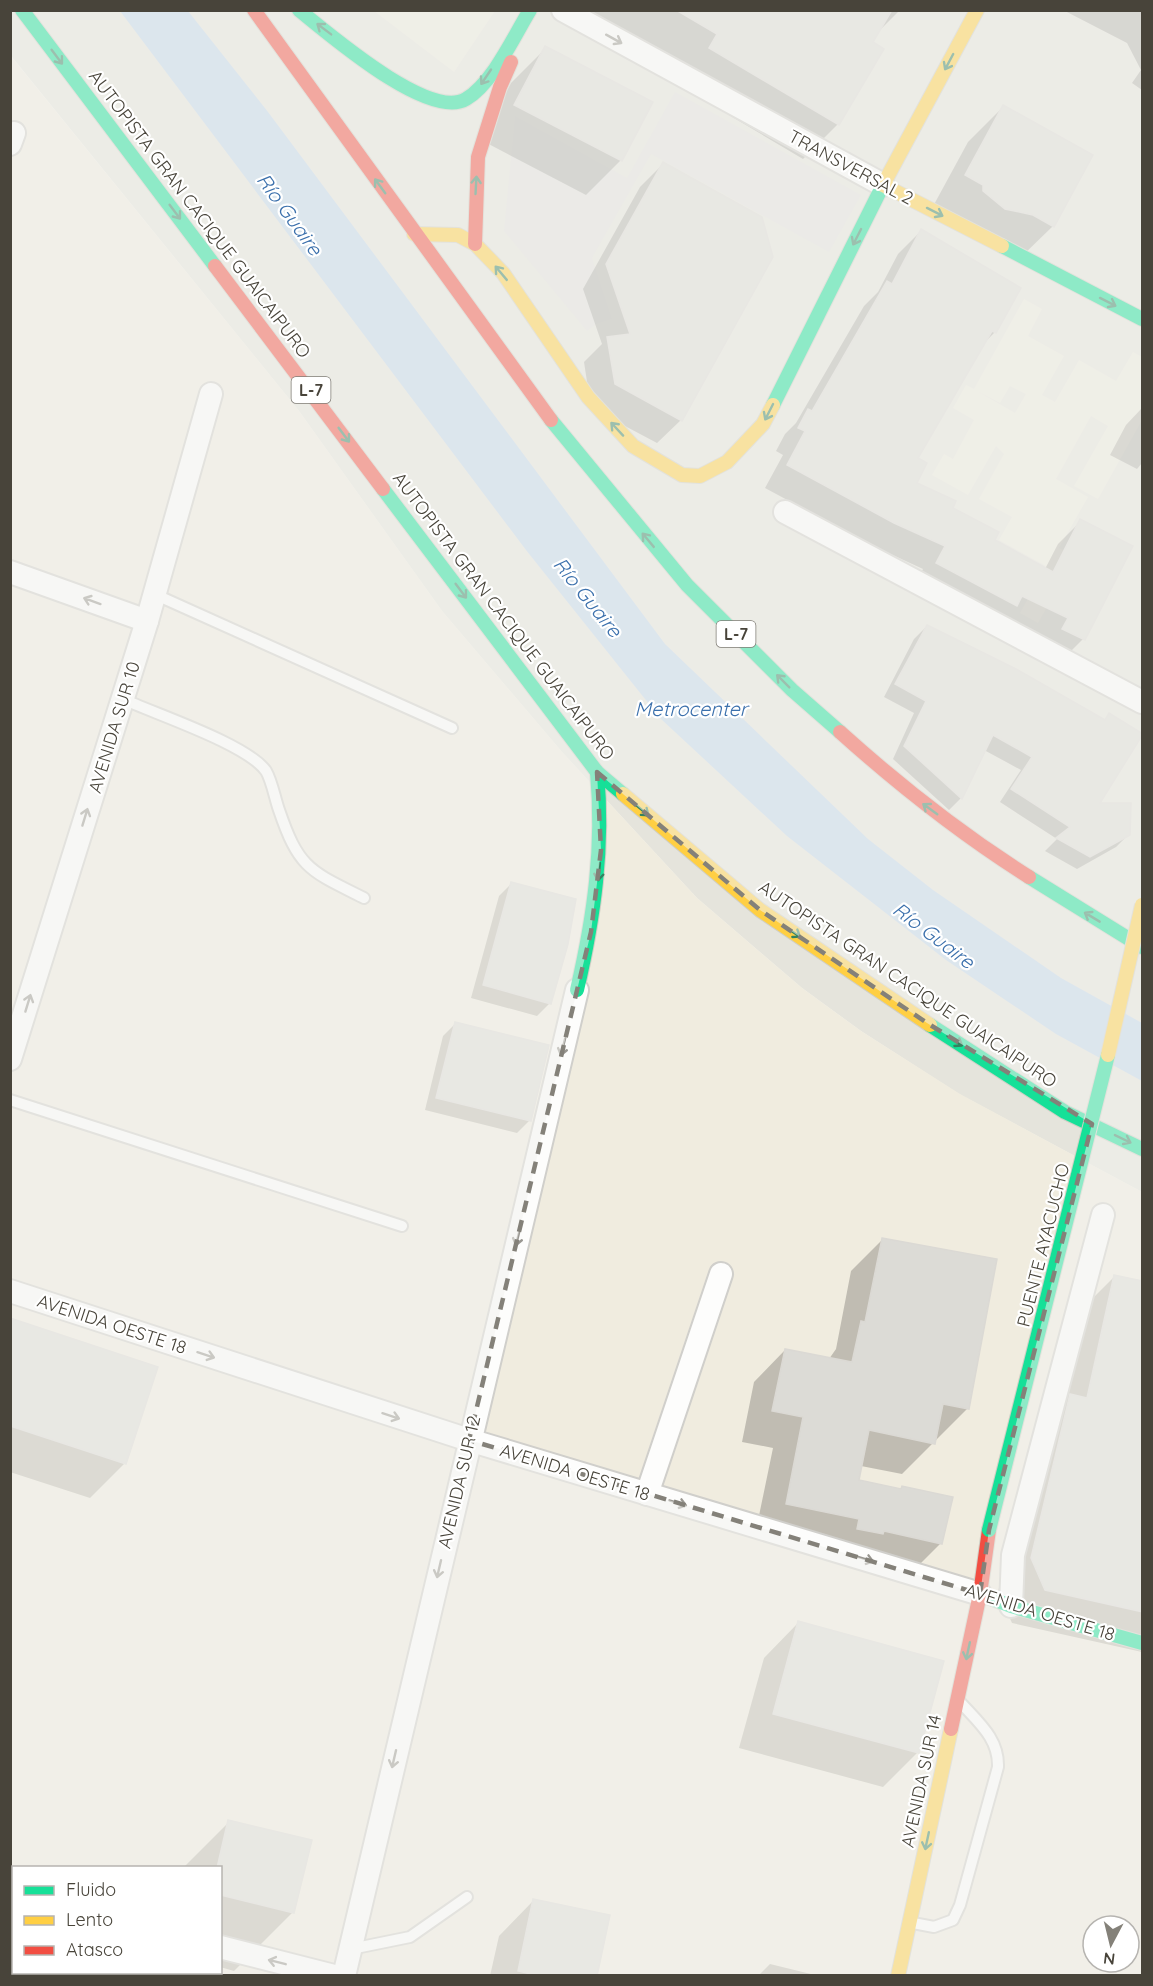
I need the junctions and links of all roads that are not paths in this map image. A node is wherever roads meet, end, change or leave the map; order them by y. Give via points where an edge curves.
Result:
1 (22, 10) edge
2 (254, 10) edge
3 (299, 10) edge
4 (532, 10) edge
5 (563, 10) edge
6 (977, 10) edge
7 (883, 185) junction
8 (414, 234) junction
9 (475, 244) junction
10 (1143, 320) edge
11 (211, 394) dead end
12 (785, 512) dead end
13 (10, 572) edge
14 (154, 594) junction
15 (147, 621) junction
16 (123, 699) junction
17 (1143, 702) edge
18 (452, 728) dead end
19 (597, 772) junction
20 (364, 898) dead end
21 (1143, 905) edge
22 (1143, 947) edge
23 (577, 990) joint
24 (10, 1059) edge
25 (10, 1100) edge
26 (1143, 1149) edge
27 (1103, 1215) dead end
28 (402, 1226) dead end
29 (721, 1274) dead end
30 (10, 1291) edge
31 (469, 1440) junction
32 (647, 1494) junction
33 (980, 1594) junction
34 (1011, 1605) junction
35 (1143, 1643) edge
36 (957, 1700) junction
37 (467, 1898) dead end
38 (909, 1922) junction
39 (222, 1948) edge
40 (350, 1949) junction
41 (334, 1976) edge
42 (344, 1976) edge
43 (898, 1976) edge

1 -> 19 main road, AUTOPISTA GRAN CACIQUE GUAICAIPURO / L-7
8 -> 2 main road, L-7
4 -> 3 main road via 477,90 456,104 424,96
9 -> 4 main road via 478,157 500,87
5 -> 7 street, TRANSVERSAL 2
6 -> 7 main road
7 -> 9 main road via 763,424 727,462 700,476 682,475 633,446 588,397 503,273
7 -> 10 main road, TRANSVERSAL 2
8 - 9 main road via 458,235
22 -> 8 main road, L-7 via 991,853 907,792 792,690 687,585 623,510 557,428
11 - 14 street, AVENIDA SUR 10
12 - 17 street
15 -> 13 street
14 - 15 street, AVENIDA SUR 10
14 - 18 lane
15 - 16 street, AVENIDA SUR 10
16 - 20 lane via 242,752 266,771 291,843 302,861 320,876
24 -> 16 street, AVENIDA SUR 10
19 -> 23 main road via 602,813 599,868 591,932
19 -> 26 main road, AUTOPISTA GRAN CACIQUE GUAICAIPURO / L-7 via 760,910 1065,1112
21 - 33 main road, PUENTE AYACUCHO, bridge via 989,1530
23 -> 31 street, AVENIDA SUR 12
25 - 28 lane
27 - 34 street via 1012,1556
29 - 32 street
30 -> 31 street, AVENIDA OESTE 18
31 - 32 street, AVENIDA OESTE 18
31 -> 40 street, AVENIDA SUR 12
32 -> 33 street, AVENIDA OESTE 18
33 - 34 main road, AVENIDA OESTE 18
33 -> 36 main road, AVENIDA SUR 14
34 - 35 main road, AVENIDA OESTE 18
36 -> 38 main road, AVENIDA SUR 14
36 - 38 lane via 994,1740 998,1767 953,1920 934,1927
37 - 40 lane via 410,1937
38 - 43 main road, AVENIDA SUR 14
41 -> 39 street
40 - 42 street, AVENIDA SUR 12

